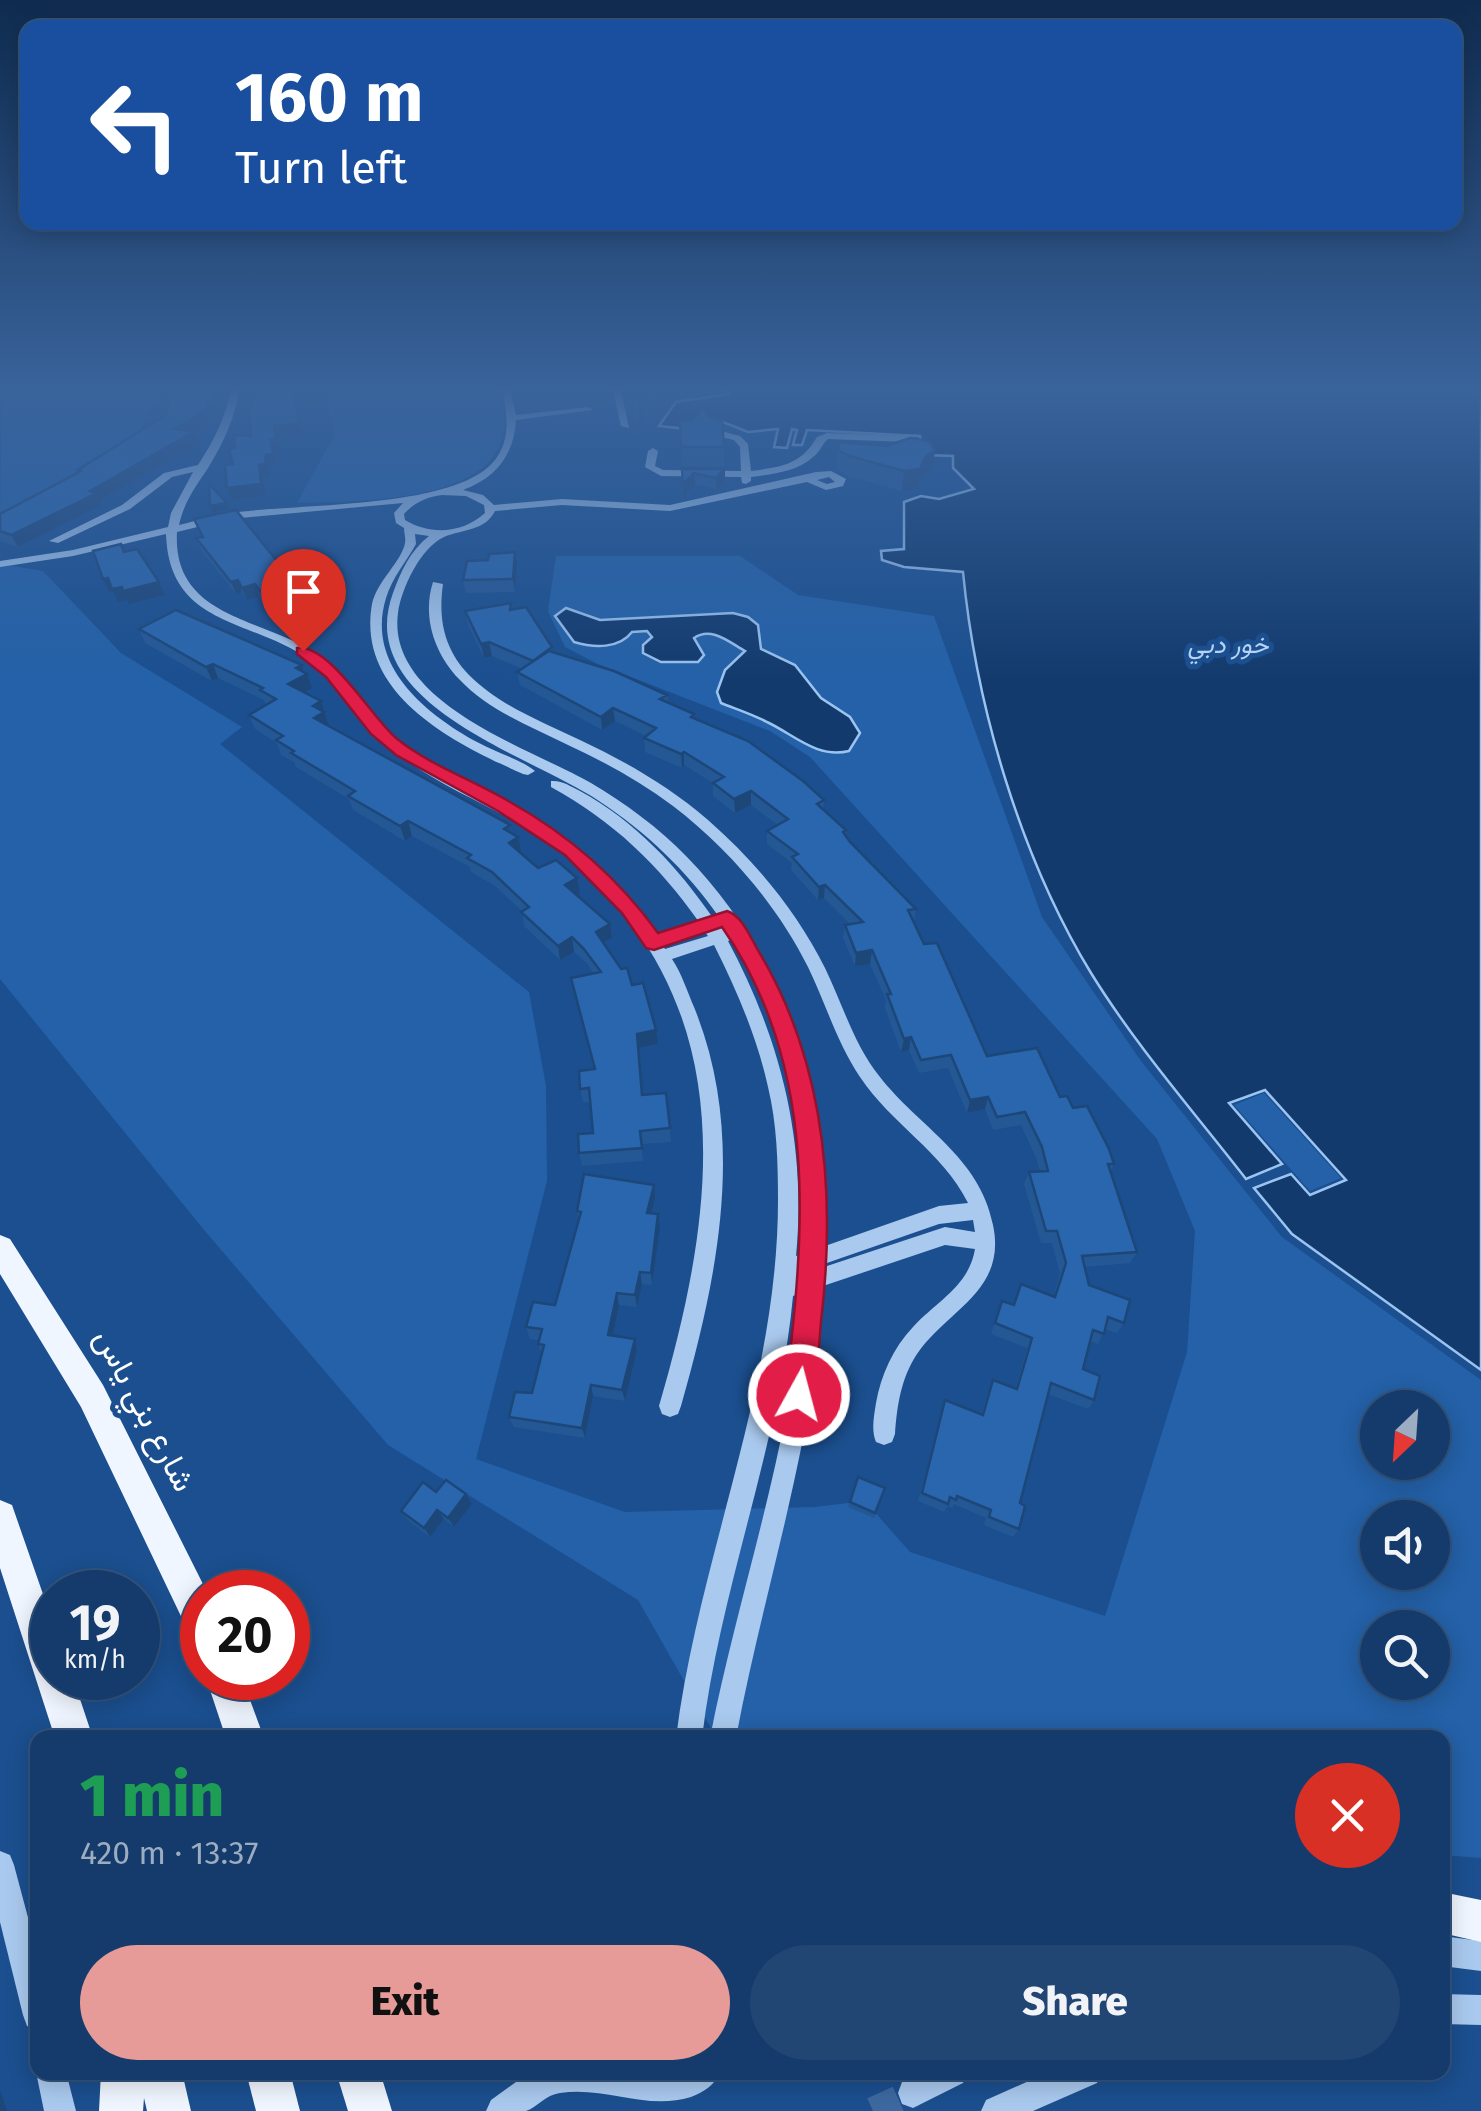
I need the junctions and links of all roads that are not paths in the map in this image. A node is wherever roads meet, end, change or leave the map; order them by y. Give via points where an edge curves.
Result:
1 (156, 485) edge
2 (191, 485) edge
3 (465, 485) edge
4 (481, 485) edge
5 (742, 485) edge
6 (781, 485) edge
7 (442, 492) junction
8 (738, 494) junction
9 (479, 496) junction
10 (416, 499) junction
11 (554, 502) junction
12 (366, 504) junction
13 (490, 508) junction
14 (559, 514) dead end
15 (404, 521) junction
16 (174, 528) junction
17 (441, 534) junction
18 (54, 541) dead end
19 (0, 564) edge
20 (437, 584) dead end
21 (470, 737) junction
22 (723, 928) junction
23 (658, 949) junction
24 (980, 1211) junction
25 (986, 1242) junction
26 (0, 1248) edge
27 (813, 1270) junction
28 (785, 1280) junction
29 (670, 1406) dead end
30 (884, 1434) dead end
31 (0, 1517) edge
32 (180, 1575) edge
33 (30, 1604) edge
34 (62, 1700) edge
35 (232, 1700) edge
36 (72, 1730) edge
37 (243, 1730) edge
38 (690, 1730) edge
39 (725, 1730) edge
40 (0, 1865) edge
41 (1450, 1914) edge
42 (1481, 1921) edge
43 (1450, 1952) edge
44 (1481, 1956) edge
45 (30, 1983) edge
46 (1450, 2010) edge
47 (1481, 2010) edge
48 (53, 2080) edge
49 (122, 2080) edge
50 (162, 2080) edge
51 (270, 2080) edge
52 (360, 2080) edge
53 (551, 2080) edge
54 (582, 2080) edge
55 (694, 2080) edge
56 (937, 2080) edge
57 (1068, 2080) edge
58 (912, 2093) tunnel mouth
59 (60, 2111) edge
60 (121, 2111) edge
61 (169, 2111) edge
62 (278, 2111) edge
63 (370, 2111) edge
64 (502, 2111) edge
65 (997, 2111) edge

1 - 18 lane via 126,507
2 - 16 lane
3 - 7 lane
4 - 9 lane
5 - 8 lane
6 - 8 lane
7 - 9 lane
7 - 10 lane
8 - 11 lane via 670,508
9 - 13 lane
10 - 12 lane
10 - 15 lane
11 - 13 lane
11 - 14 lane
12 - 15 lane
12 - 16 lane via 258,512
13 - 17 lane via 473,527
15 - 17 lane
15 - 21 lane via 411,544 378,604 378,644 397,685 436,724
16 - 19 lane
16 - 23 lane via 174,562 194,594 236,623 319,661 402,752 505,806 572,851 630,908
17 - 21 lane via 417,555 399,587 395,639 410,674
20 - 24 lane via 436,630 462,675 517,716 594,751 668,796 764,887 816,966 859,1061 959,1167
21 - 22 lane via 602,811 665,864
22 - 23 lane
22 - 27 lane via 766,983 801,1080 815,1196
22 - 28 lane via 780,1086 790,1188
23 - 29 lane via 698,1041 716,1144 708,1266
24 - 25 lane
24 - 27 lane via 940,1215
25 - 27 lane via 945,1236
25 - 30 lane via 972,1285 904,1355
26 - 32 main road, شارع بني ياس via 92,1396
27 - 28 lane
27 - 39 lane via 790,1447
28 - 38 lane
31 - 33 main road
34 - 36 main road
35 - 37 main road
40 - 45 lane
41 - 42 main road
43 - 44 lane
46 - 47 lane
48 - 59 lane
49 - 60 main road
50 - 61 main road
51 - 62 main road
52 - 63 main road
53 - 64 lane via 533,2085
54 - 55 lane via 646,2096 675,2094
56 - 58 lane
57 - 65 lane

